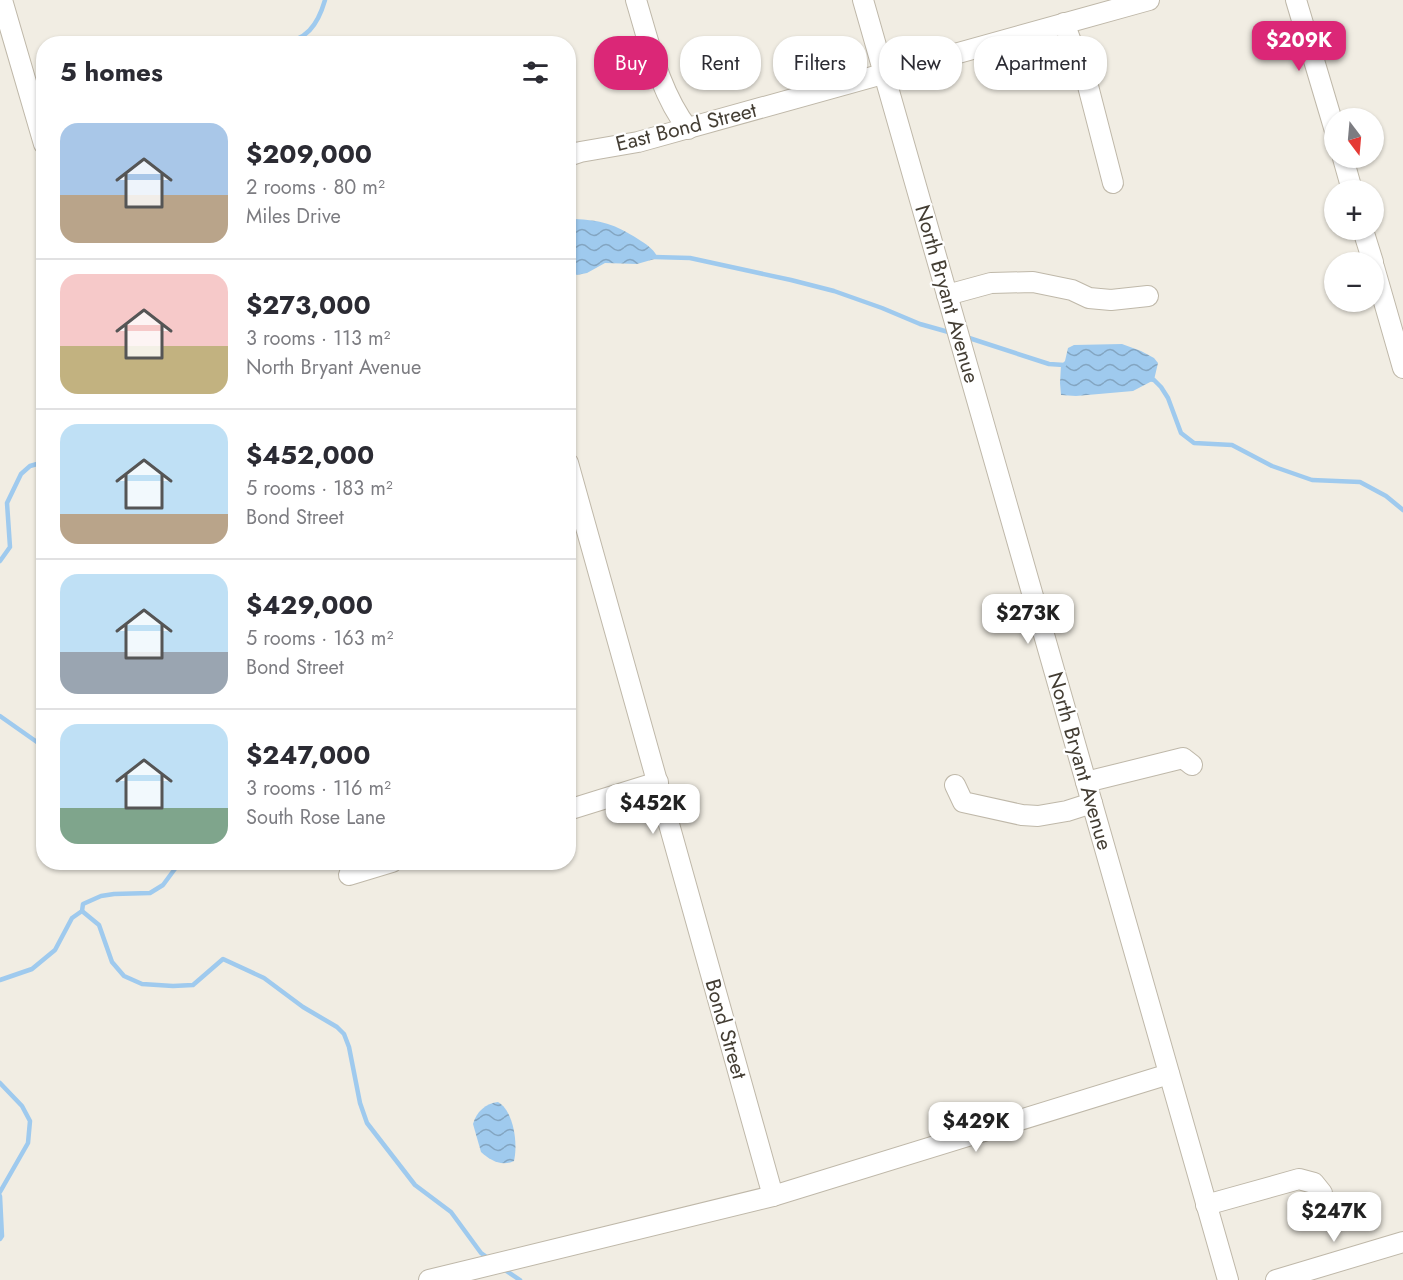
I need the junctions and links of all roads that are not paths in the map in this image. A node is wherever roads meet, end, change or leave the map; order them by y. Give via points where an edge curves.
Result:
1 (2, 0) edge
2 (636, 0) edge
3 (863, 0) edge
4 (1149, 0) edge
5 (1296, 0) edge
6 (1064, 24) junction
7 (962, 52) edge
8 (879, 56) edge
9 (879, 74) edge
10 (889, 90) edge
11 (1328, 108) edge
12 (36, 117) edge
13 (688, 129) junction
14 (576, 153) edge
15 (1113, 183) dead end
16 (947, 295) junction
17 (1148, 296) dead end
18 (1384, 302) edge
19 (1403, 368) edge
20 (576, 491) edge
21 (1192, 765) dead end
22 (658, 782) junction
23 (1086, 782) junction
24 (955, 785) dead end
25 (1092, 803) junction
26 (576, 808) edge
27 (366, 870) edge
28 (349, 875) dead end
29 (1169, 1074) junction
30 (1322, 1193) dead end
31 (773, 1196) junction
32 (1206, 1205) junction
33 (1403, 1242) edge
34 (429, 1280) edge
35 (1228, 1280) edge
36 (1276, 1280) edge

1 - 12 street
2 - 13 street via 660,73 675,110
3 - 8 street, North Bryant Avenue
4 - 6 street, East Bond Street
5 - 11 street
6 - 7 street, East Bond Street
6 - 15 street via 1088,86
9 - 13 street, East Bond Street
10 - 16 street, North Bryant Avenue
13 - 14 street, East Bond Street
16 - 17 street via 991,283 1033,282 1072,290 1089,298
16 - 23 street, North Bryant Avenue
18 - 19 street
20 - 22 street, Bond Street
21 - 23 street via 1183,758
22 - 26 street
22 - 31 street, Bond Street
23 - 25 street, North Bryant Avenue
24 - 25 street via 963,802 1022,815 1060,813
25 - 29 street, North Bryant Avenue
27 - 28 street
29 - 31 street
29 - 32 street, North Bryant Avenue
30 - 32 street via 1314,1183 1299,1179
31 - 34 street
32 - 35 street, North Bryant Avenue
33 - 36 street

